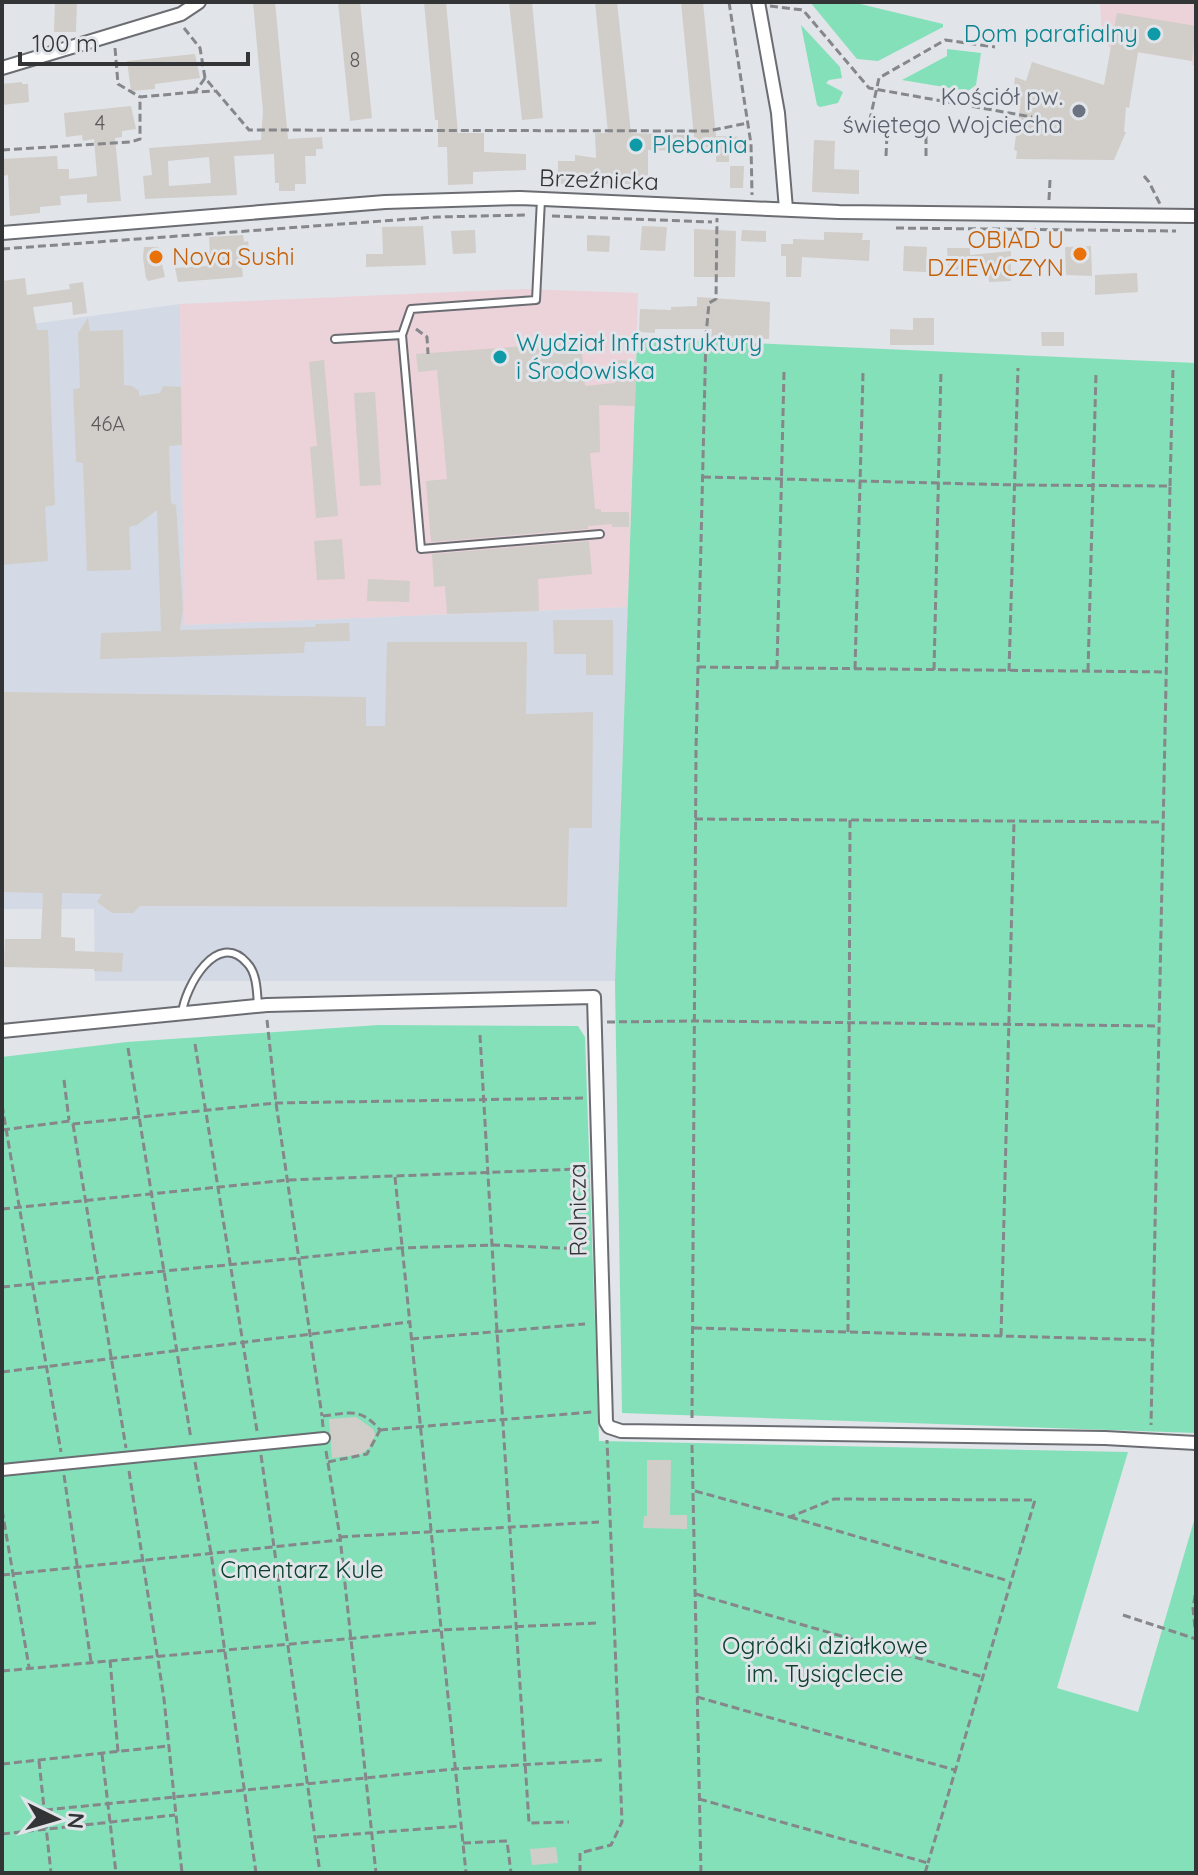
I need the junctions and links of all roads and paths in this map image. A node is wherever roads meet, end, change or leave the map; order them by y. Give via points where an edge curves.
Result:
1 (199, 2) edge
2 (729, 2) edge
3 (758, 3) edge
4 (183, 27) dead end
5 (115, 46) dead end
6 (995, 47) dead end
7 (2, 68) edge
8 (205, 78) junction
9 (876, 90) junction
10 (215, 91) junction
11 (195, 92) junction
12 (140, 97) junction
13 (1032, 117) dead end
14 (748, 123) junction
15 (867, 133) dead end
16 (887, 134) dead end
17 (926, 136) dead end
18 (2, 150) edge
19 (886, 156) dead end
20 (926, 156) dead end
21 (1144, 176) dead end
22 (1050, 180) dead end
23 (752, 195) dead end
24 (1049, 195) dead end
25 (1157, 198) dead end
26 (541, 199) junction
27 (717, 206) junction
28 (786, 209) junction
29 (540, 216) junction
30 (1196, 216) edge
31 (717, 222) junction
32 (889, 227) dead end
33 (1181, 231) dead end
34 (2, 233) edge
35 (2, 249) edge
36 (406, 322) junction
37 (402, 335) junction
38 (335, 339) dead end
39 (428, 354) dead end
40 (1018, 368) dead end
41 (1173, 368) dead end
42 (941, 370) dead end
43 (784, 372) dead end
44 (863, 373) dead end
45 (1096, 373) dead end
46 (703, 477) junction
47 (781, 479) junction
48 (861, 481) junction
49 (938, 483) junction
50 (1016, 485) junction
51 (1092, 485) junction
52 (1170, 486) junction
53 (600, 534) dead end
54 (698, 667) junction
55 (777, 668) junction
56 (855, 669) junction
57 (934, 670) junction
58 (1009, 671) junction
59 (1088, 671) junction
60 (1167, 672) junction
61 (695, 819) junction
62 (850, 820) junction
63 (1014, 821) junction
64 (1163, 822) junction
65 (262, 1005) junction
66 (182, 1013) junction
67 (695, 1021) junction
68 (849, 1022) junction
69 (595, 1023) junction
70 (1008, 1024) junction
71 (1159, 1026) junction
72 (2, 1031) edge
73 (480, 1035) dead end
74 (64, 1080) dead end
75 (483, 1098) junction
76 (583, 1098) dead end
77 (276, 1103) junction
78 (2, 1105) edge
79 (71, 1122) junction
80 (4, 1130) edge
81 (579, 1169) dead end
82 (487, 1173) junction
83 (395, 1177) junction
84 (288, 1180) junction
85 (84, 1199) junction
86 (21, 1207) junction
87 (2, 1209) edge
88 (492, 1245) junction
89 (400, 1248) junction
90 (583, 1249) dead end
91 (299, 1256) junction
92 (97, 1277) junction
93 (33, 1284) junction
94 (2, 1287) edge
95 (409, 1322) junction
96 (585, 1324) dead end
97 (694, 1328) junction
98 (497, 1332) junction
99 (848, 1332) junction
100 (311, 1335) junction
101 (1001, 1336) junction
102 (411, 1339) junction
103 (1153, 1340) junction
104 (112, 1359) junction
105 (47, 1366) junction
106 (2, 1372) edge
107 (322, 1416) junction
108 (605, 1417) junction
109 (504, 1420) junction
110 (1151, 1425) dead end
111 (421, 1427) junction
112 (380, 1430) junction
113 (692, 1432) junction
114 (324, 1438) junction
115 (1196, 1443) edge
116 (127, 1458) junction
117 (328, 1462) junction
118 (62, 1464) junction
119 (2, 1470) edge
120 (693, 1490) junction
121 (2, 1510) edge
122 (790, 1517) junction
123 (599, 1522) dead end
124 (510, 1528) junction
125 (431, 1532) junction
126 (340, 1539) junction
127 (144, 1559) junction
128 (77, 1567) junction
129 (14, 1574) junction
130 (2, 1575) edge
131 (1010, 1582) junction
132 (1196, 1590) edge
133 (696, 1594) junction
134 (1123, 1615) dead end
135 (597, 1623) dead end
136 (516, 1627) junction
137 (441, 1630) junction
138 (1196, 1639) edge
139 (351, 1640) junction
140 (159, 1658) junction
141 (110, 1660) junction
142 (91, 1662) junction
143 (29, 1668) junction
144 (2, 1671) edge
145 (983, 1677) junction
146 (697, 1697) junction
147 (168, 1746) junction
148 (118, 1752) junction
149 (102, 1754) junction
150 (602, 1760) dead end
151 (39, 1761) junction
152 (2, 1764) edge
153 (525, 1764) junction
154 (455, 1769) junction
155 (955, 1770) junction
156 (367, 1779) junction
157 (173, 1797) junction
158 (699, 1799) junction
159 (107, 1803) junction
160 (45, 1810) junction
161 (175, 1815) junction
162 (110, 1821) junction
163 (569, 1822) dead end
164 (461, 1826) junction
165 (47, 1829) junction
166 (373, 1833) junction
167 (2, 1834) edge
168 (316, 1837) dead end
169 (463, 1843) junction
170 (928, 1863) junction
171 (51, 1873) edge
172 (116, 1873) edge
173 (182, 1873) edge
174 (376, 1873) edge
175 (466, 1873) edge
176 (511, 1873) edge
177 (580, 1873) edge
178 (701, 1873) edge
179 (925, 1873) edge

1 - 7 street via 181,14
2 - 14 path
3 - 9 path via 803,10
3 - 28 street via 778,113
4 - 8 path via 200,48
5 - 12 path via 118,84
6 - 9 path via 945,40 879,78
8 - 10 path
8 - 11 path
9 - 13 path
9 - 15 path
10 - 11 path
10 - 14 path via 249,130 708,131
11 - 12 path
12 - 18 path via 140,139
14 - 23 path
16 - 19 path
17 - 20 path
21 - 25 path
22 - 24 path
26 - 27 street, Brzeźnicka
26 - 29 lane
26 - 34 street, Brzeźnicka via 385,202
27 - 28 street, Brzeźnicka
27 - 31 path
28 - 30 street, Brzeźnicka
29 - 31 path
29 - 35 path via 437,217
29 - 36 lane via 536,300 411,309
31 - 46 path via 716,299 709,303 706,335
32 - 33 path
36 - 37 lane
36 - 39 path via 427,337
37 - 38 lane
37 - 53 lane via 421,549
40 - 50 path
41 - 52 path
42 - 49 path
43 - 47 path
44 - 48 path
45 - 51 path
46 - 47 path
46 - 54 path
47 - 48 path
47 - 55 path
48 - 49 path
48 - 56 path
49 - 50 path
49 - 57 path
50 - 51 path
50 - 58 path
51 - 52 path
51 - 59 path
52 - 60 path
54 - 55 path
54 - 61 path
55 - 56 path
56 - 57 path
57 - 58 path
58 - 59 path
59 - 60 path
60 - 64 path
61 - 62 path
61 - 67 path
62 - 63 path
62 - 68 path
63 - 64 path
63 - 70 path
64 - 71 path
65 - 66 street, Rolnicza
65 - 66 lane via 249,963 235,954 220,955 206,961 198,973
65 - 69 street, Rolnicza via 594,997
65 - 77 path
66 - 72 street, Rolnicza
67 - 68 path
67 - 69 path
67 - 97 path
68 - 70 path
68 - 99 path
69 - 108 street, Rolnicza
70 - 71 path
70 - 101 path
71 - 103 path
73 - 75 path
74 - 79 path
75 - 76 path
75 - 77 path
75 - 82 path
77 - 79 path
77 - 84 path
78 - 80 path
79 - 80 path
79 - 85 path
80 - 86 path
81 - 82 path
82 - 83 path
82 - 88 path
83 - 84 path
83 - 89 path
84 - 85 path
84 - 91 path
85 - 86 path
85 - 92 path
86 - 87 path
86 - 93 path
88 - 89 path
88 - 90 path
88 - 98 path
89 - 91 path
89 - 95 path
91 - 92 path
91 - 100 path
92 - 93 path
92 - 104 path
93 - 94 path
93 - 105 path
95 - 100 path
95 - 102 path
96 - 98 path
97 - 99 path
97 - 113 path
98 - 102 path
98 - 109 path
99 - 101 path
100 - 104 path
100 - 107 path
101 - 103 path
102 - 111 path
103 - 110 path
104 - 105 path
104 - 116 path
105 - 106 path
105 - 118 path
107 - 112 path via 358,1412
107 - 114 path
108 - 109 path
108 - 113 street via 609,1427 621,1431
108 - 177 path via 622,1822 611,1845 580,1853
109 - 111 path
109 - 124 path
111 - 112 path
111 - 125 path
112 - 117 path via 367,1454
113 - 115 street
113 - 120 path
114 - 116 street
114 - 117 path
116 - 118 street
116 - 127 path
117 - 126 path
118 - 119 street
118 - 128 path
120 - 122 path
120 - 133 path
121 - 129 path
122 - 131 path
122 - 131 path via 834,1499 1035,1500
123 - 124 path
124 - 125 path
124 - 136 path
125 - 126 path
125 - 137 path
126 - 127 path
126 - 139 path
127 - 128 path
127 - 140 path
128 - 129 path
128 - 142 path
129 - 130 path
129 - 143 path
131 - 145 path
132 - 138 path
133 - 145 path
133 - 146 path
134 - 138 path
135 - 136 path
136 - 137 path
136 - 153 path
137 - 139 path
137 - 154 path
139 - 140 path
139 - 156 path
140 - 141 path
140 - 147 path
141 - 142 path
141 - 148 path
142 - 143 path
143 - 144 path
145 - 155 path
146 - 155 path
146 - 158 path
147 - 148 path
147 - 157 path
148 - 149 path
149 - 151 path
149 - 159 path
150 - 153 path
151 - 152 path
151 - 160 path
153 - 154 path
153 - 163 path via 529,1823
154 - 156 path
154 - 164 path
155 - 170 path
156 - 157 path
156 - 166 path
157 - 159 path
157 - 161 path
158 - 170 path
158 - 178 path
159 - 160 path
159 - 162 path
160 - 165 path
161 - 162 path
161 - 173 path
162 - 165 path
162 - 172 path
164 - 166 path
164 - 169 path
165 - 167 path
165 - 171 path
166 - 168 path
166 - 174 path
169 - 175 path
169 - 176 path via 507,1841
170 - 179 path

